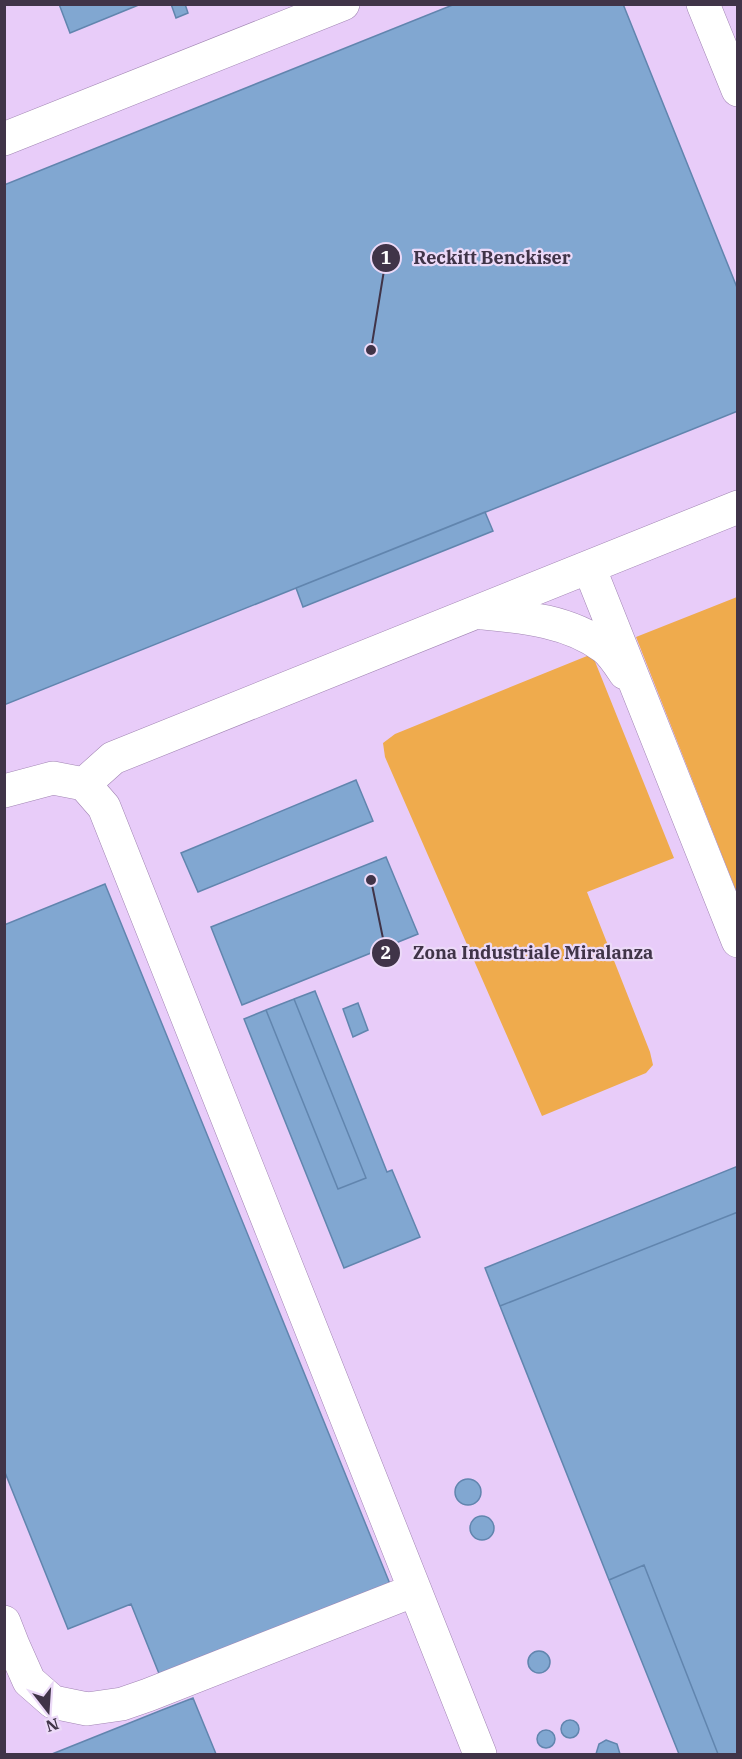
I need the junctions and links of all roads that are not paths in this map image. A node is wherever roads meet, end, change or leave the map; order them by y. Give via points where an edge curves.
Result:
1 (343, 4) edge
2 (703, 4) edge
3 (738, 90) edge
4 (4, 140) edge
5 (738, 507) edge
6 (589, 567) junction
7 (477, 612) junction
8 (637, 688) junction
9 (84, 784) junction
10 (4, 791) edge
11 (738, 941) edge
12 (415, 1590) junction
13 (4, 1622) edge
14 (480, 1755) edge

1 - 4 lane
2 - 3 lane
5 - 6 lane
6 - 7 lane
6 - 8 lane
7 - 8 lane via 529,618 574,630 606,648
7 - 9 lane via 113,758
8 - 11 lane
9 - 10 lane via 53,778
9 - 12 lane via 104,807 120,844
12 - 13 lane via 148,1695 122,1704 87,1708 53,1702 29,1681
12 - 14 lane

